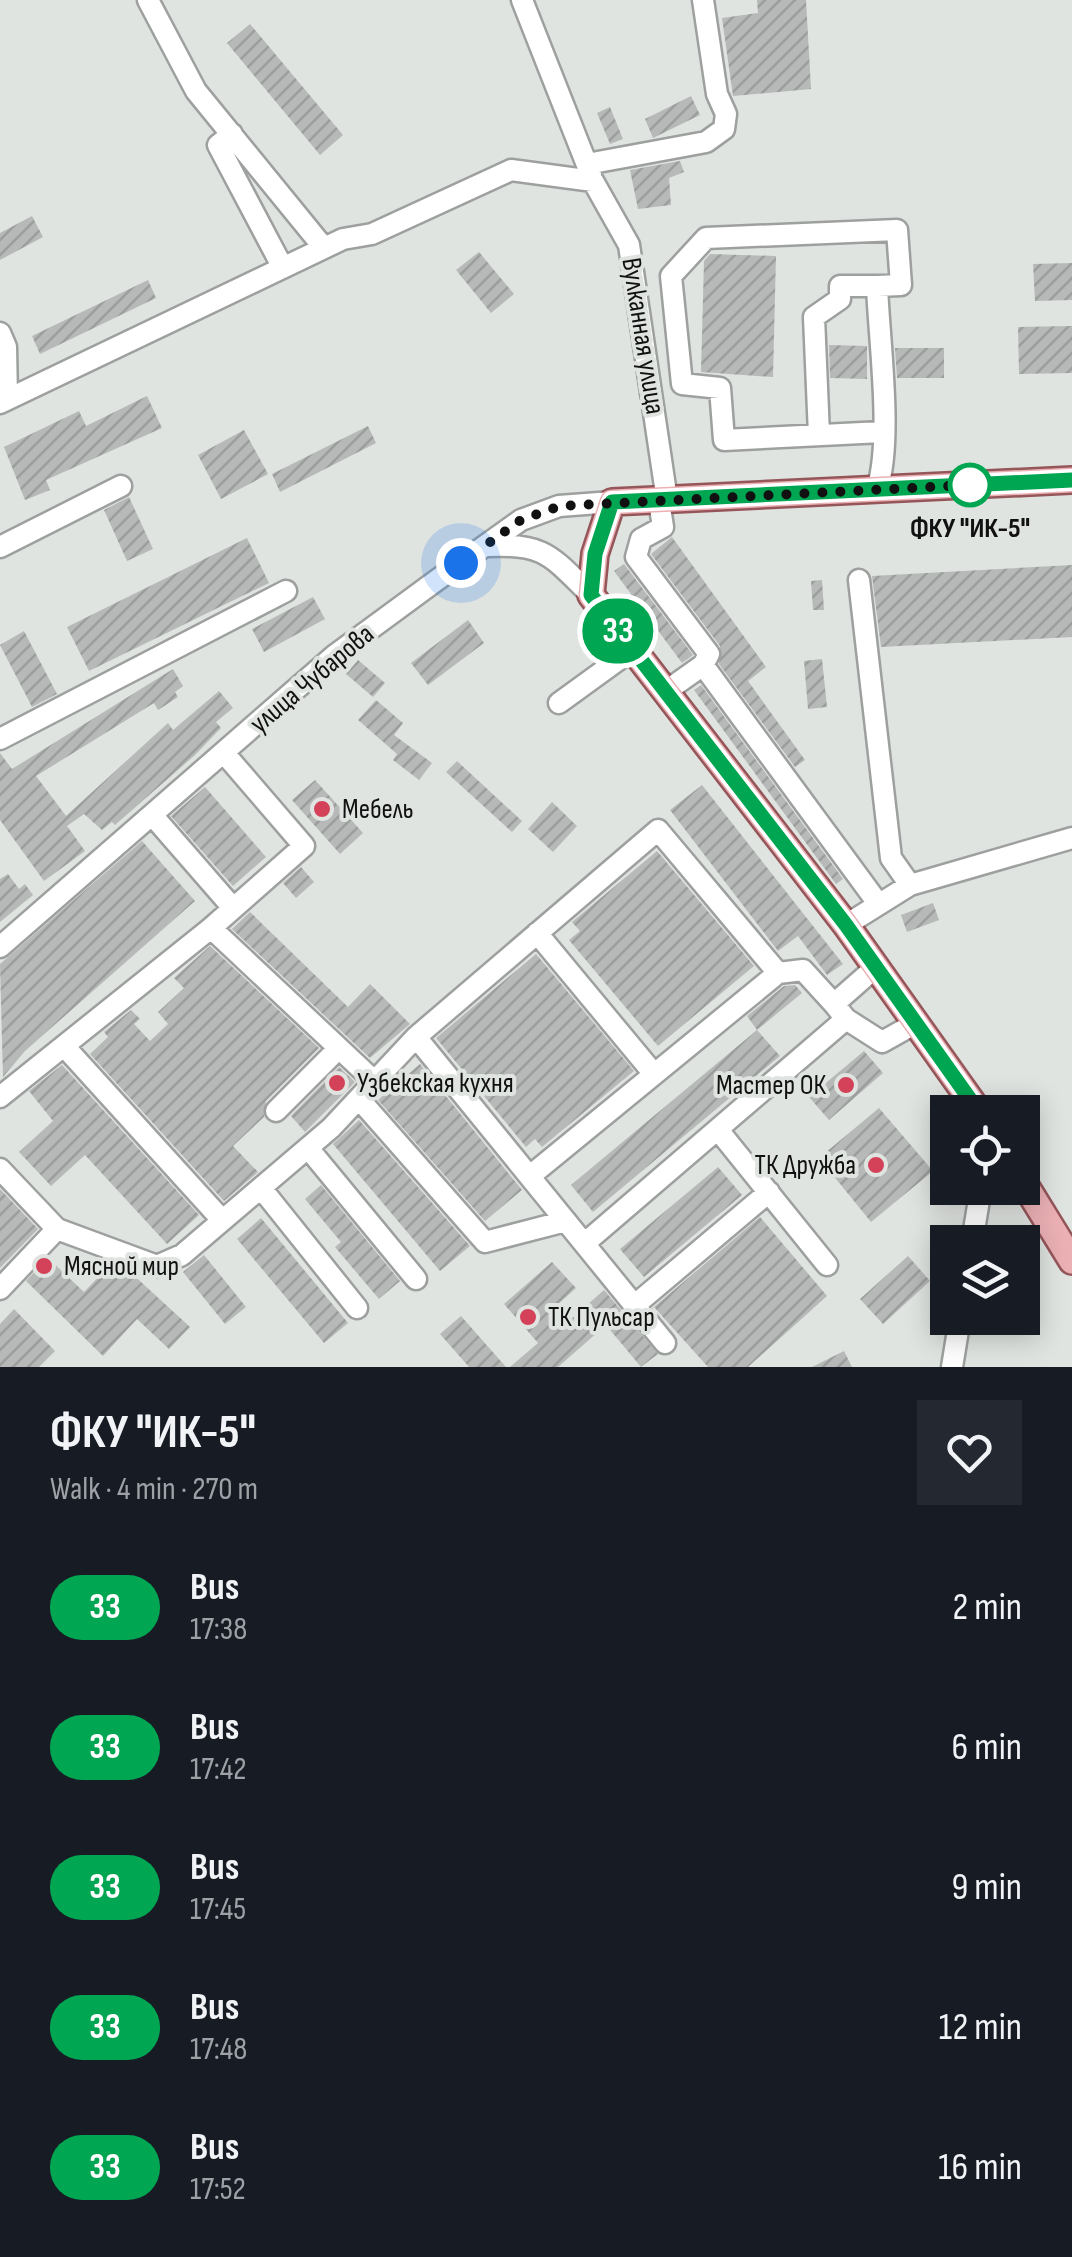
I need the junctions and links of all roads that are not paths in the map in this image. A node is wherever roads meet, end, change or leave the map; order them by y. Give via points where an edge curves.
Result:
1 (148, 0) edge
2 (522, 0) edge
3 (703, 0) edge
4 (232, 134) junction
5 (590, 172) junction
6 (324, 248) junction
7 (283, 268) junction
8 (878, 286) junction
9 (0, 333) edge
10 (3, 401) edge
11 (882, 432) junction
12 (819, 435) junction
13 (1072, 480) edge
14 (122, 486) dead end
15 (877, 489) junction
16 (663, 500) junction
17 (612, 502) junction
18 (485, 546) junction
19 (0, 547) edge
20 (859, 580) dead end
21 (286, 592) dead end
22 (591, 595) junction
23 (632, 650) junction
24 (703, 665) junction
25 (665, 692) junction
26 (559, 702) dead end
27 (0, 739) edge
28 (224, 753) junction
29 (153, 816) junction
30 (1072, 838) edge
31 (910, 885) junction
32 (877, 902) junction
33 (234, 908) junction
34 (846, 925) junction
35 (211, 928) junction
36 (537, 933) junction
37 (0, 947) edge
38 (876, 967) junction
39 (778, 973) junction
40 (840, 1012) junction
41 (916, 1024) junction
42 (416, 1037) junction
43 (64, 1046) junction
44 (339, 1048) junction
45 (654, 1074) junction
46 (372, 1080) junction
47 (1, 1094) edge
48 (967, 1095) edge
49 (360, 1100) junction
50 (276, 1111) dead end
51 (718, 1130) junction
52 (308, 1148) junction
53 (0, 1169) edge
54 (530, 1176) junction
55 (261, 1188) junction
56 (769, 1192) junction
57 (1038, 1205) edge
58 (222, 1220) junction
59 (566, 1221) junction
60 (56, 1229) junction
61 (584, 1243) junction
62 (1072, 1260) edge
63 (827, 1265) dead end
64 (416, 1279) dead end
65 (0, 1289) edge
66 (635, 1305) junction
67 (358, 1308) dead end
68 (957, 1335) edge
69 (665, 1342) dead end
70 (952, 1367) edge

1 - 4 street via 196,91
2 - 5 street, Вулканная улица
3 - 5 street via 724,129 706,142
4 - 6 street
4 - 7 street via 218,146
5 - 6 street via 512,170 372,234
5 - 16 street, Вулканная улица via 629,245
6 - 7 street
7 - 10 street
8 - 11 street
8 - 12 street via 840,286 840,299 814,317
8 - 12 street via 901,285 897,230 706,238 671,276 682,384 720,388 724,440
9 - 10 street via 6,346
11 - 12 street
11 - 15 street
13 - 15 main road
14 - 19 street
15 - 16 main road
16 - 17 main road, улица Чубарова
16 - 24 street via 663,527 640,539 636,557 709,654
17 - 18 street, улица Чубарова via 560,506 521,520
17 - 22 main road via 595,554
18 - 22 street via 526,544 553,558
18 - 28 street, улица Чубарова via 335,655
20 - 31 street via 891,858
21 - 27 street
22 - 23 main road
23 - 25 main road
23 - 26 street
24 - 25 street
24 - 32 street
25 - 34 main road
28 - 29 street, улица Чубарова
28 - 33 street via 304,846
29 - 33 street
29 - 37 street, улица Чубарова
30 - 31 street
31 - 32 street
32 - 34 street
33 - 35 street
34 - 38 main road
35 - 43 street
35 - 44 street
36 - 39 street via 658,830
36 - 42 street
36 - 45 street
38 - 40 street
38 - 41 main road
39 - 40 street via 804,970
39 - 45 street
40 - 41 street via 882,1042
40 - 51 street
41 - 48 main road
42 - 46 street
42 - 54 street
43 - 47 street
43 - 58 street
44 - 46 street
44 - 50 street
45 - 54 street
46 - 49 street
49 - 52 street
49 - 59 street via 485,1242
51 - 56 street
51 - 61 street
52 - 55 street
52 - 64 street
53 - 60 street
54 - 59 street
55 - 58 street
55 - 67 street
56 - 63 street
56 - 66 street
57 - 62 main road
58 - 60 street via 182,1255 156,1266
59 - 61 street
60 - 65 street
61 - 66 street
66 - 69 street
68 - 70 street

